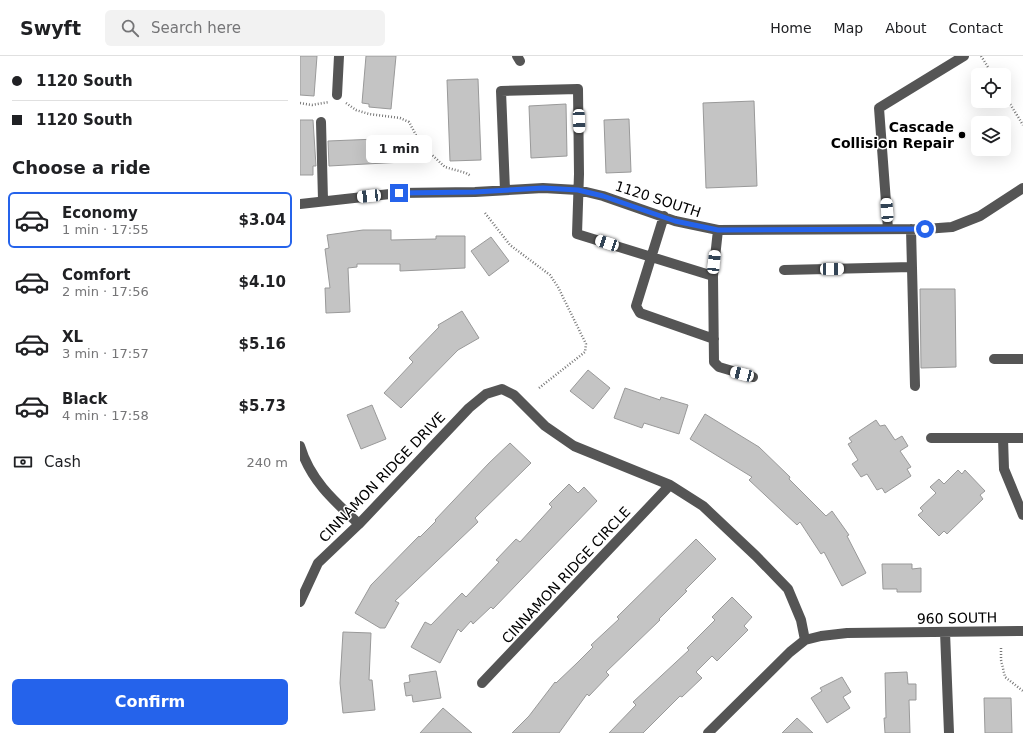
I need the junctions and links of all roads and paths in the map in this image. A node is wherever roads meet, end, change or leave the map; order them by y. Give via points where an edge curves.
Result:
1 (339, 56) edge
2 (964, 56) edge
3 (981, 56) edge
4 (988, 68) edge
5 (339, 100) junction
6 (300, 103) edge
7 (1011, 105) edge
8 (321, 122) dead end
9 (1023, 125) edge
10 (471, 176) dead end
11 (1023, 188) edge
12 (505, 190) junction
13 (578, 190) junction
14 (323, 200) junction
15 (300, 204) edge
16 (485, 213) dead end
17 (664, 216) junction
18 (888, 229) junction
19 (911, 229) junction
20 (718, 230) junction
21 (651, 257) junction
22 (912, 268) junction
23 (784, 270) dead end
24 (713, 276) junction
25 (714, 339) junction
26 (994, 359) dead end
27 (1023, 359) edge
28 (754, 377) dead end
29 (914, 386) dead end
30 (539, 388) dead end
31 (931, 438) dead end
32 (1003, 438) junction
33 (1023, 438) edge
34 (300, 446) edge
35 (670, 485) junction
36 (1023, 515) edge
37 (359, 524) junction
38 (300, 602) edge
39 (1023, 631) edge
40 (945, 632) junction
41 (806, 640) junction
42 (1001, 648) dead end
43 (482, 684) dead end
44 (1023, 691) edge
45 (708, 733) edge
46 (949, 733) edge

1 - 5 street
2 - 18 street via 879,108
3 - 4 path
5 - 6 path via 312,105
5 - 10 path via 356,110 409,122 428,149 445,167
7 - 9 path
8 - 14 street
11 - 19 street, 1120 SOUTH via 980,216 952,227
12 - 13 street, 1120 SOUTH
12 - 13 street via 501,91 578,90
12 - 14 street, 1120 SOUTH via 399,193
13 - 17 street, 1120 SOUTH
13 - 21 street via 577,234
14 - 15 street, 1120 SOUTH
16 - 30 path via 510,245 550,275 586,344 585,352
17 - 20 street, 1120 SOUTH via 694,226
17 - 21 street
18 - 19 street, 1120 SOUTH
18 - 20 street, 1120 SOUTH
19 - 22 street
20 - 24 street
21 - 24 street
21 - 25 street via 637,310
22 - 23 street
22 - 29 street
24 - 25 street
25 - 28 street via 716,366
26 - 27 street
31 - 32 street
32 - 33 street
32 - 36 street via 1004,469
34 - 37 street via 304,460 323,491
35 - 37 street, CINNAMON RIDGE DRIVE via 574,446 545,426 514,395 502,389 486,394 469,408
35 - 41 street via 702,506 788,589
35 - 43 street, CINNAMON RIDGE CIRCLE
37 - 38 street, CINNAMON RIDGE DRIVE via 318,563
39 - 40 street, 960 SOUTH
40 - 41 street, 960 SOUTH via 848,633
40 - 46 street
41 - 45 street via 790,652
42 - 44 path via 1005,677

